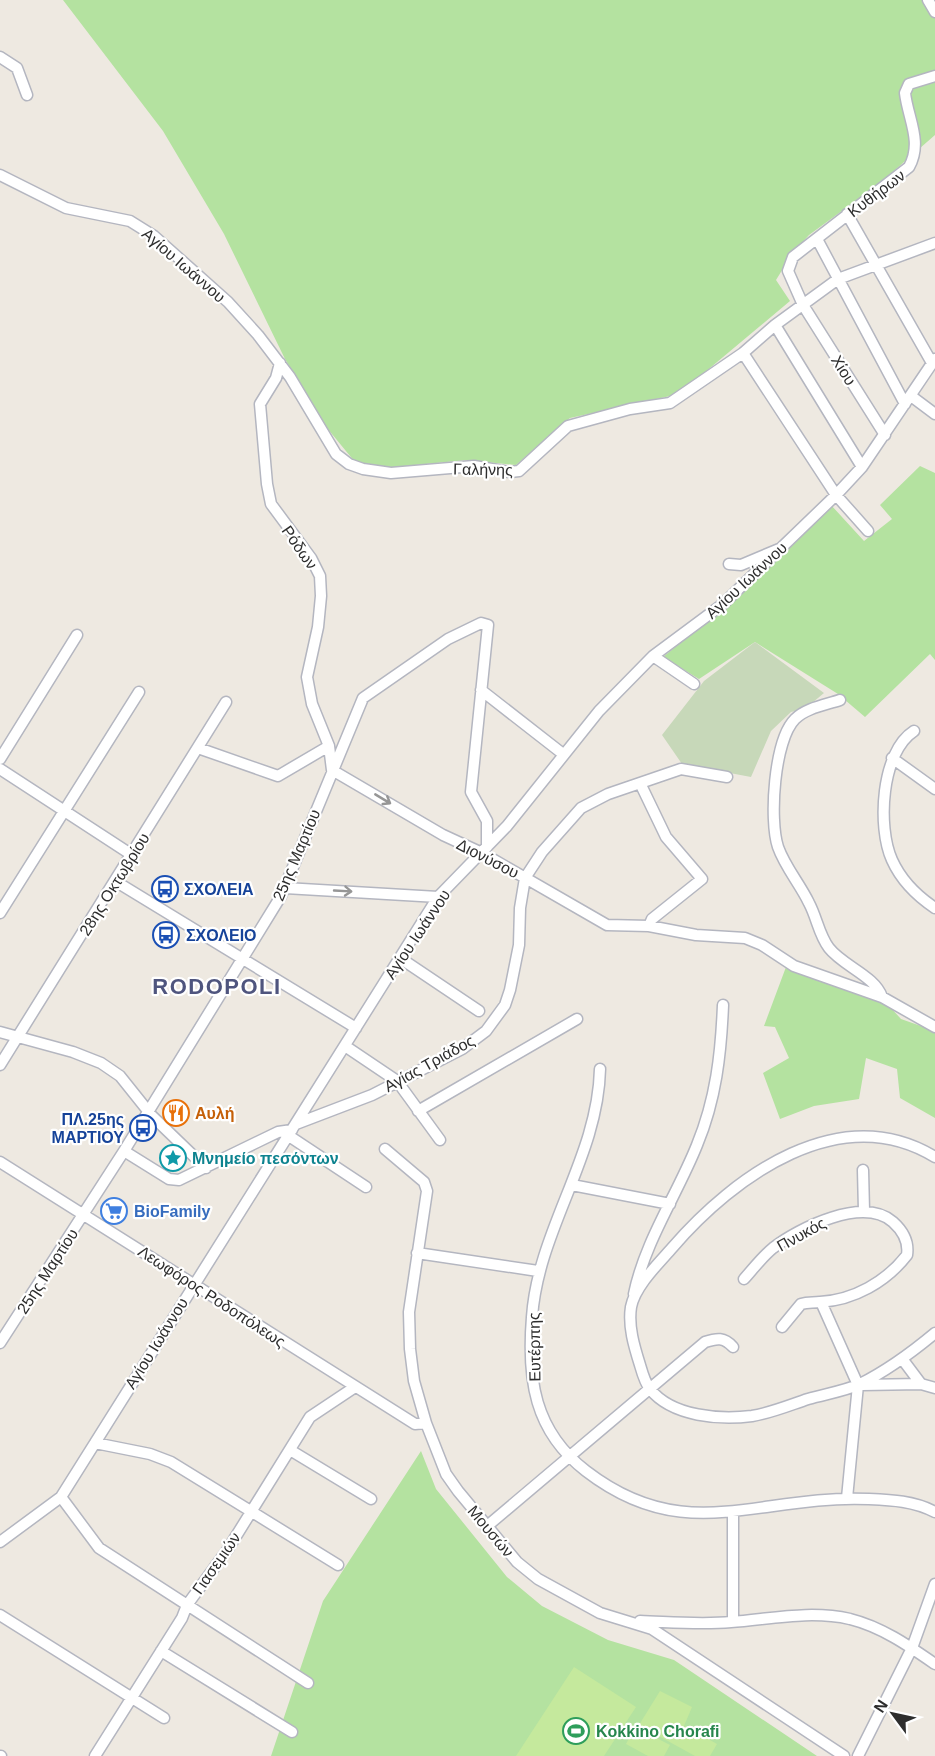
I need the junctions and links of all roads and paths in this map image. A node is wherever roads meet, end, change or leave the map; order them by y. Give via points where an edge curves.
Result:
1 (928, 0) edge
2 (935, 12) edge
3 (0, 57) edge
4 (935, 76) edge
5 (27, 94) dead end
6 (0, 175) edge
7 (847, 214) junction
8 (817, 239) junction
9 (935, 243) edge
10 (875, 263) junction
11 (838, 279) junction
12 (803, 305) junction
13 (775, 325) junction
14 (743, 353) junction
15 (933, 361) edge
16 (280, 363) junction
17 (908, 400) junction
18 (935, 414) edge
19 (885, 435) junction
20 (862, 467) junction
21 (836, 495) junction
22 (868, 531) dead end
23 (779, 549) junction
24 (729, 564) dead end
25 (76, 635) dead end
26 (653, 656) junction
27 (694, 684) dead end
28 (482, 690) junction
29 (139, 693) dead end
30 (840, 699) dead end
31 (226, 702) dead end
32 (914, 731) dead end
33 (329, 746) junction
34 (198, 748) junction
35 (563, 754) junction
36 (892, 758) junction
37 (0, 759) edge
38 (0, 769) edge
39 (332, 770) junction
40 (727, 777) dead end
41 (640, 783) junction
42 (935, 789) edge
43 (65, 810) junction
44 (485, 850) junction
45 (132, 855) junction
46 (525, 878) junction
47 (115, 881) junction
48 (285, 888) junction
49 (438, 897) junction
50 (935, 908) edge
51 (0, 913) edge
52 (650, 926) junction
53 (400, 958) junction
54 (243, 959) junction
55 (882, 997) junction
56 (723, 1005) dead end
57 (479, 1011) dead end
58 (577, 1019) dead end
59 (935, 1027) edge
60 (356, 1028) junction
61 (0, 1032) edge
62 (18, 1038) junction
63 (345, 1046) junction
64 (0, 1065) edge
65 (600, 1069) dead end
66 (397, 1082) junction
67 (418, 1111) junction
68 (148, 1112) junction
69 (292, 1130) junction
70 (440, 1140) dead end
71 (386, 1149) dead end
72 (124, 1151) junction
73 (935, 1157) edge
74 (0, 1162) edge
75 (206, 1168) junction
76 (863, 1170) dead end
77 (572, 1185) junction
78 (366, 1187) dead end
79 (670, 1204) junction
80 (864, 1211) junction
81 (83, 1215) junction
82 (417, 1253) junction
83 (538, 1271) junction
84 (744, 1279) dead end
85 (194, 1283) junction
86 (821, 1302) junction
87 (632, 1303) junction
88 (782, 1328) dead end
89 (935, 1333) edge
90 (0, 1343) edge
91 (733, 1347) dead end
92 (903, 1360) junction
93 (921, 1384) junction
94 (858, 1385) junction
95 (356, 1387) junction
96 (935, 1388) edge
97 (650, 1390) junction
98 (426, 1423) junction
99 (95, 1443) junction
100 (290, 1450) junction
101 (569, 1458) junction
102 (61, 1497) junction
103 (847, 1498) junction
104 (371, 1499) dead end
105 (250, 1512) junction
106 (733, 1512) junction
107 (935, 1512) edge
108 (486, 1527) junction
109 (0, 1542) edge
110 (338, 1565) dead end
111 (935, 1584) edge
112 (187, 1605) junction
113 (0, 1615) edge
114 (733, 1622) junction
115 (654, 1625) junction
116 (912, 1648) junction
117 (161, 1651) junction
118 (935, 1664) edge
119 (308, 1683) dead end
120 (132, 1697) junction
121 (164, 1718) dead end
122 (292, 1732) dead end
123 (95, 1756) edge
124 (844, 1756) edge
125 (858, 1756) edge

1 - 2 street
3 - 5 street via 17,68
4 - 7 street, Κυθήρων via 909,84 905,93 916,141 909,167
6 - 16 street, Αγίου Ιωάννου via 66,208 130,221 154,236 228,302
7 - 8 street, Κυθήρων
7 - 10 street
8 - 11 street
8 - 12 street, Κυθήρων via 793,257 788,271
9 - 10 street, Γαλήνης
10 - 11 street, Γαλήνης
10 - 15 street
11 - 12 street, Γαλήνης
11 - 17 street
12 - 13 street, Γαλήνης
12 - 19 street, Χίου
13 - 14 street, Γαλήνης
13 - 20 street
14 - 16 street, Γαλήνης via 670,403 568,426 536,458 519,471 510,472 474,466 391,473 349,464 336,454
14 - 21 street
15 - 17 street, Αγίου Ιωάννου
16 - 33 street, Ρόδων via 261,404 267,484 271,504 320,576 318,627 307,677 312,704
17 - 18 street
17 - 19 street, Αγίου Ιωάννου
19 - 20 street, Αγίου Ιωάννου
20 - 21 street, Αγίου Ιωάννου
21 - 22 street
21 - 23 street, Αγίου Ιωάννου
23 - 24 street via 741,565
23 - 26 street, Αγίου Ιωάννου via 723,604
25 - 37 street
26 - 27 street
26 - 35 street, Αγίου Ιωάννου
28 - 35 street
28 - 39 street, 25ης Μαρτίου via 488,625 481,623 463,630 369,692
28 - 44 street via 471,792 487,820
29 - 43 street
30 - 55 street via 802,713 785,732 774,789 778,846 830,949 879,989
31 - 34 street, 28ης Οκτωβρίου
32 - 36 street via 900,742
33 - 34 street via 278,776
33 - 39 street, Ρόδων
34 - 45 street, 28ης Οκτωβρίου
35 - 44 street, Αγίου Ιωάννου
36 - 42 street
36 - 50 street via 885,811 887,847 902,877
38 - 43 street
39 -> 44 street, Διονύσου via 443,835
39 - 48 street, 25ης Μαρτίου
40 - 41 street, Αγίας Τριάδος via 681,769
41 - 46 street, Αγίας Τριάδος via 581,808
41 - 52 street via 666,837 702,879 652,919
43 - 45 street
43 - 51 street
44 - 46 street, Διονύσου
44 - 49 street, Αγίου Ιωάννου
45 - 47 street, 28ης Οκτωβρίου
46 - 52 street, Διονύσου via 607,925
46 - 66 street, Αγίας Τριάδος via 517,959 505,1005 486,1031 462,1049
47 - 54 street
47 - 62 street, 28ης Οκτωβρίου
48 -> 49 street
48 - 54 street, 25ης Μαρτίου
49 - 53 street, Αγίου Ιωάννου
52 - 55 street, Διονύσου via 696,935 745,938 794,966
53 - 57 street
53 - 60 street, Αγίου Ιωάννου
54 - 60 street
54 - 68 street, 25ης Μαρτίου
55 - 59 street
56 - 79 street via 712,1103
58 - 67 street
60 - 63 street, Αγίου Ιωάννου
61 - 62 street
62 - 64 street, 28ης Οκτωβρίου
62 - 68 street via 101,1063 120,1076
63 - 66 street
63 - 69 street, Αγίου Ιωάννου
65 - 77 street, Ευτέρπης via 598,1104
66 - 67 street
66 - 69 street, Αγίας Τριάδος
67 - 70 street
68 - 72 street, 25ης Μαρτίου
68 - 75 street
69 - 75 street, Αγίας Τριάδος via 278,1132
69 - 78 street
69 - 85 street, Αγίου Ιωάννου
71 - 82 street, Μουσών via 424,1182 427,1191
72 - 75 street, Αγίας Τριάδος via 174,1180
72 - 81 street, 25ης Μαρτίου
73 - 87 street via 898,1141 869,1136 808,1148 773,1162 730,1189 699,1217
74 - 81 street, Λεωφόρος Ροδοπόλεως
76 - 80 street
77 - 79 street
77 - 83 street, Ευτέρπης
79 - 87 street via 644,1259
80 - 84 street, Πνυκός via 832,1217 773,1248
80 - 86 street via 886,1217 896,1225 908,1242 907,1255 861,1293
81 - 85 street, Λεωφόρος Ροδοπόλεως
81 - 90 street, 25ης Μαρτίου
82 - 83 street
82 - 98 street, Μουσών via 409,1312 410,1350
83 - 101 street, Ευτέρπης via 531,1368 539,1413 550,1435
85 - 95 street, Λεωφόρος Ροδοπόλεως
85 - 99 street, Αγίου Ιωάννου
86 - 88 street via 801,1304
86 - 94 street
87 - 97 street via 633,1344
89 - 92 street
91 - 97 street via 716,1338 705,1342
92 - 93 street
92 - 94 street
93 - 94 street
93 - 96 street
94 - 97 street via 753,1416 722,1418 686,1412
94 - 103 street
95 - 98 street, Λεωφόρος Ροδοπόλεως via 415,1424
95 - 100 street, Γιασεμιών via 310,1417
97 - 101 street
98 - 108 street, Μουσών via 446,1474
99 - 102 street, Αγίου Ιωάννου
99 - 105 street via 171,1462
100 - 104 street
100 - 105 street, Γιασεμιών
101 - 106 street, Ευτέρπης via 616,1494 644,1505 696,1515
101 - 108 street
102 - 109 street, Αγίου Ιωάννου
102 - 112 street via 99,1548
103 - 106 street, Ευτέρπης via 794,1501
103 - 107 street, Ευτέρπης via 895,1500
105 - 110 street
105 - 112 street, Γιασεμιών
106 - 114 street
108 - 115 street, Μουσών via 538,1579 600,1613
111 - 116 street
112 - 117 street, Γιασεμιών
112 - 119 street
113 - 120 street
114 - 115 street, Μουσών
114 - 116 street, Μουσών via 827,1616 880,1630
115 - 124 street
116 - 118 street, Μουσών
116 - 125 street
117 - 120 street, Γιασεμιών
117 - 122 street
120 - 121 street
120 - 123 street, Γιασεμιών

